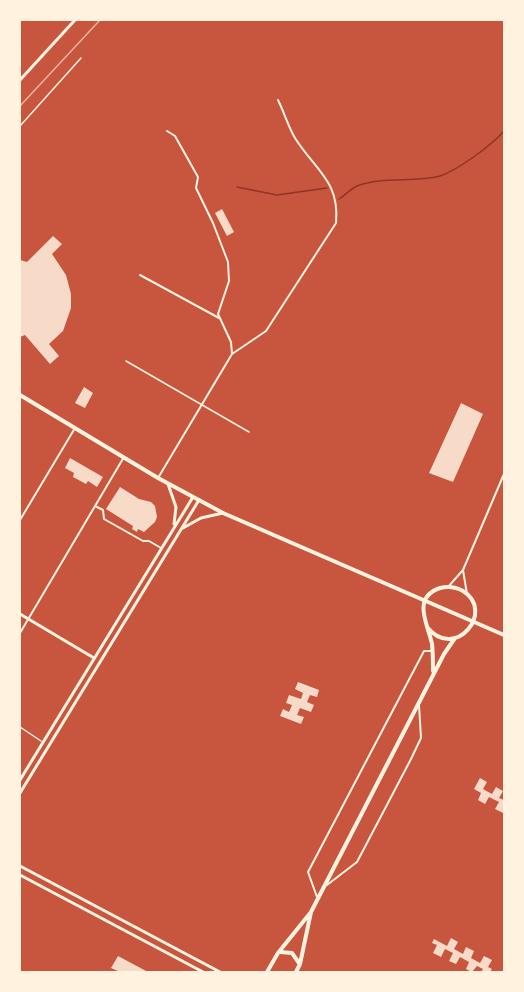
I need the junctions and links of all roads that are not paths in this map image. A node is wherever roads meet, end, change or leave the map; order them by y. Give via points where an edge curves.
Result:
1 (75, 20) edge
2 (81, 58) dead end
3 (20, 80) edge
4 (278, 100) dead end
5 (20, 126) edge
6 (167, 131) dead end
7 (140, 275) dead end
8 (219, 318) junction
9 (232, 354) junction
10 (126, 361) dead end
11 (20, 394) edge
12 (201, 406) junction
13 (75, 428) junction
14 (249, 432) dead end
15 (124, 457) junction
16 (504, 474) edge
17 (158, 478) junction
18 (167, 483) junction
19 (193, 497) junction
20 (199, 500) junction
21 (95, 506) junction
22 (223, 513) junction
23 (20, 520) edge
24 (171, 532) junction
25 (178, 534) junction
26 (161, 548) junction
27 (463, 570) junction
28 (448, 587) junction
29 (467, 594) junction
30 (132, 595) junction
31 (138, 598) junction
32 (425, 602) junction
33 (20, 614) edge
34 (28, 618) junction
35 (473, 622) junction
36 (427, 627) junction
37 (20, 633) edge
38 (504, 634) edge
39 (455, 638) junction
40 (433, 651) junction
41 (94, 658) junction
42 (432, 675) junction
43 (419, 702) junction
44 (20, 727) edge
45 (42, 742) junction
46 (24, 772) junction
47 (30, 775) junction
48 (20, 780) edge
49 (20, 793) edge
50 (20, 866) edge
51 (20, 875) edge
52 (324, 887) junction
53 (318, 898) junction
54 (311, 912) junction
55 (278, 953) junction
56 (300, 964) junction
57 (203, 972) edge
58 (220, 972) edge
59 (267, 972) edge
60 (296, 972) edge

1 - 3 main road
2 - 5 lane
4 - 9 street via 295,137 331,184 338,209 336,223 266,331
6 - 8 street via 175,136 198,177 196,188 228,262 229,281
7 - 8 street
8 - 9 street
9 - 12 street
10 - 12 lane
11 - 13 main road
12 - 14 lane
12 - 17 street
13 - 15 main road
13 - 23 street
15 - 17 main road
15 - 21 street
16 - 27 street
17 - 18 main road
18 - 19 main road
18 - 24 main road via 176,507
19 - 20 main road
19 - 24 main road
20 - 22 main road
20 - 25 main road
21 - 26 street via 103,510 104,519
21 - 34 street
22 - 25 main road via 193,521
22 - 32 main road
24 - 26 main road
25 - 31 main road
26 - 30 main road
27 - 28 street
27 - 29 street
28 - 29 main road
28 - 32 main road via 434,591
29 - 35 main road via 474,607
30 - 31 main road
30 - 41 main road
31 - 47 main road
32 - 35 main road
32 - 36 main road via 422,612
33 - 34 main road
34 - 37 street
34 - 41 main road
35 - 38 main road
35 - 39 main road
36 - 39 main road via 439,637
36 - 40 main road
39 - 42 main road
40 - 42 main road
40 - 53 street via 424,651 308,872
41 - 45 main road
42 - 43 main road
43 - 52 main road
43 - 52 street via 421,738 411,759 357,861
44 - 45 lane
45 - 46 main road
46 - 47 main road
46 - 48 main road
47 - 49 main road
50 - 58 main road
51 - 57 main road
52 - 53 main road
53 - 54 main road
54 - 55 main road
54 - 56 main road
55 - 56 main road via 292,953
55 - 59 main road
56 - 60 main road

